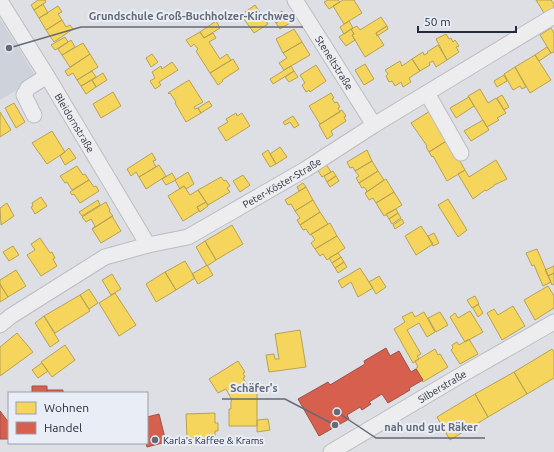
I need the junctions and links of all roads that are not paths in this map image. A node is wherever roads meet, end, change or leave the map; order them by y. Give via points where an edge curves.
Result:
1 (295, 0) edge
2 (0, 1) edge
3 (554, 16) edge
4 (47, 76) junction
5 (427, 93) junction
6 (34, 115) dead end
7 (374, 125) junction
8 (461, 153) dead end
9 (148, 245) junction
10 (554, 322) edge
11 (0, 325) edge
12 (331, 452) edge

1 - 7 street, Steneltstraße
2 - 4 street, Bleidornstraße
3 - 5 street, Peter-Köster-Straße
4 - 6 street via 28,88 24,95
4 - 9 street, Bleidornstraße
5 - 7 street, Peter-Köster-Straße
5 - 8 street
7 - 9 street, Peter-Köster-Straße via 306,169 188,237
9 - 11 street, Peter-Köster-Straße via 105,257
10 - 12 street, Silberstraße

